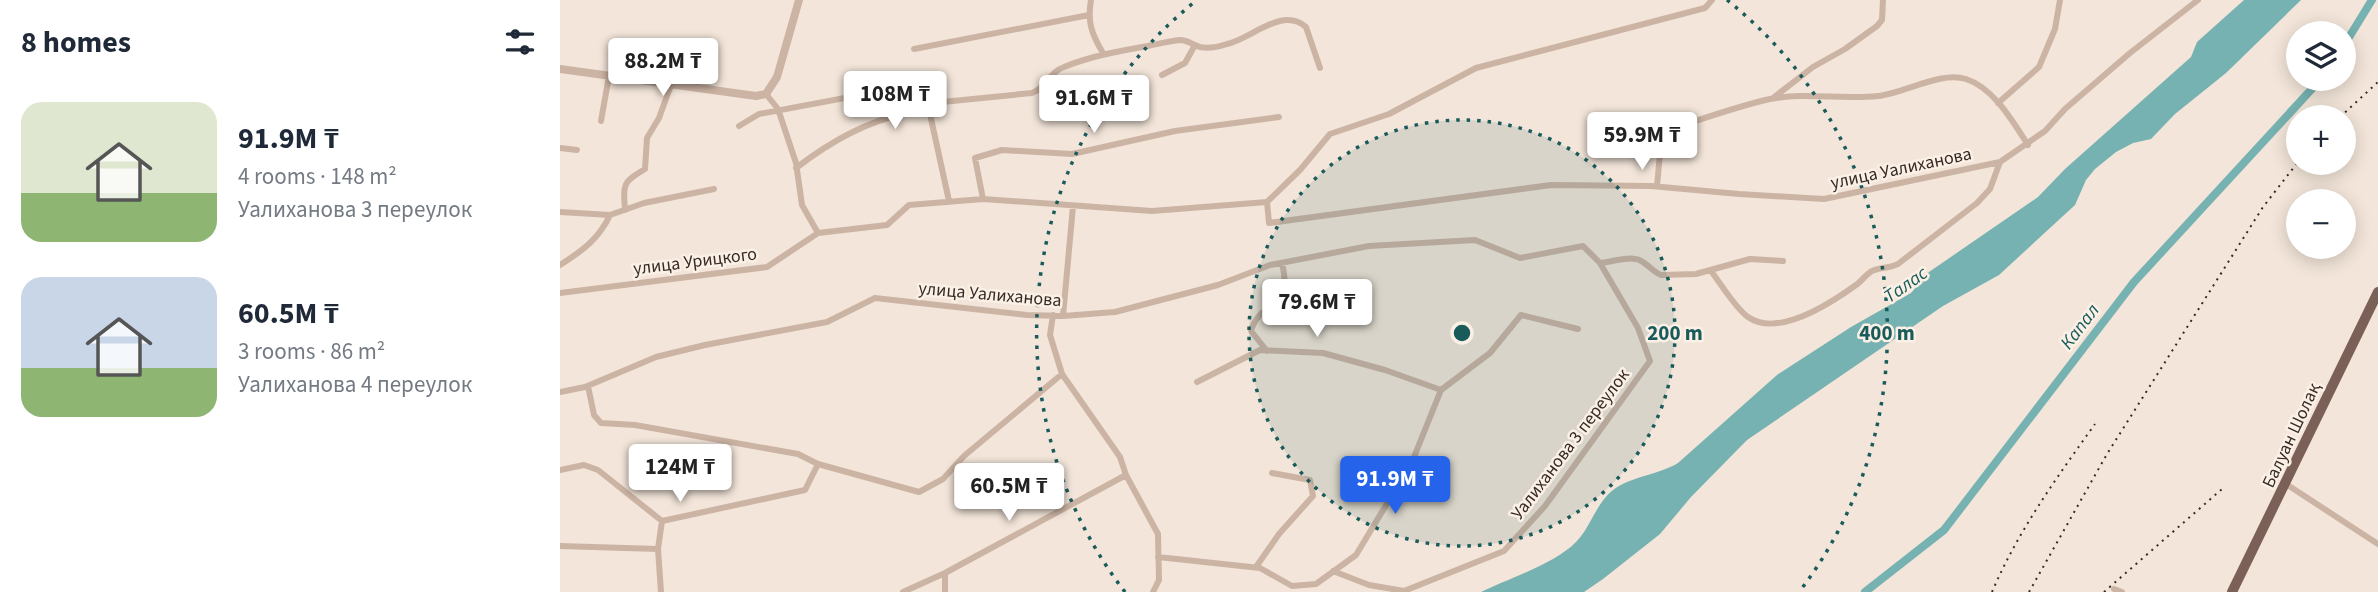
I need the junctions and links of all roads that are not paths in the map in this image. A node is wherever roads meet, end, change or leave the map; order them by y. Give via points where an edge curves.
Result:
1 (799, 0) edge
2 (1091, 0) edge
3 (1712, 0) edge
4 (1884, 0) edge
5 (2060, 0) edge
6 (2198, 0) edge
7 (1089, 15) junction
8 (1195, 45) junction
9 (914, 49) dead end
10 (1103, 53) junction
11 (1320, 68) dead end
12 (560, 69) edge
13 (1162, 75) dead end
14 (609, 76) junction
15 (671, 85) junction
16 (766, 94) junction
17 (1772, 99) junction
18 (1998, 103) junction
19 (778, 109) junction
20 (1279, 117) dead end
21 (601, 121) dead end
22 (739, 126) dead end
23 (2028, 145) junction
24 (560, 148) edge
25 (577, 150) dead end
26 (2000, 162) junction
27 (796, 168) junction
28 (1657, 186) junction
29 (714, 189) dead end
30 (983, 199) junction
31 (949, 201) junction
32 (1267, 202) junction
33 (1073, 206) junction
34 (625, 210) junction
35 (560, 212) edge
36 (610, 215) junction
37 (818, 233) junction
38 (1783, 261) dead end
39 (1282, 263) junction
40 (1600, 263) junction
41 (560, 265) edge
42 (1712, 271) junction
43 (2378, 292) edge
44 (560, 293) edge
45 (1053, 315) junction
46 (1063, 316) junction
47 (1578, 329) dead end
48 (1267, 351) junction
49 (1062, 374) junction
50 (1197, 382) dead end
51 (588, 386) junction
52 (1441, 390) junction
53 (560, 392) edge
54 (818, 464) junction
55 (560, 470) edge
56 (1272, 473) dead end
57 (1126, 474) junction
58 (2286, 484) junction
59 (662, 521) junction
60 (2378, 544) edge
61 (560, 546) edge
62 (658, 549) junction
63 (1158, 557) junction
64 (1256, 567) junction
65 (1333, 571) junction
66 (945, 573) junction
67 (2114, 589) dead end
68 (661, 592) edge
69 (903, 592) edge
70 (945, 592) edge
71 (1153, 592) edge
72 (2122, 592) edge
73 (2232, 592) edge

1 - 16 street via 777,77
2 - 7 street
3 - 32 street via 1706,8 1476,68 1389,114 1330,134
4 - 17 street via 1877,26
5 - 18 street via 2055,29 2039,67
6 - 23 street, улица Уалиханова via 2130,53
7 - 9 street
7 - 10 street via 1092,36
8 - 10 street via 1181,40
8 - 11 street via 1234,43 1266,25 1296,21 1306,27
8 - 13 street via 1185,63
10 - 19 street via 1061,68 1032,93 902,106 866,94
12 - 14 street
14 - 15 street
14 - 21 street
15 - 16 street
15 - 34 street via 647,138 645,169 631,176 624,187
16 - 19 street
17 - 18 street via 1876,97 1938,79 1962,78 1975,82
17 - 28 street via 1662,132
18 - 23 street
19 - 22 street
19 - 27 street
20 - 30 street via 1175,131 1072,154 1002,150 975,158
23 - 26 street, улица Уалиханова
24 - 25 street
26 - 28 street, улица Уалиханова via 1824,199
26 - 42 street via 1990,189 1977,204 1898,264 1871,271 1840,297 1799,318 1779,324 1747,317
27 - 31 street via 858,130 903,114 930,114
27 - 37 street via 802,205
28 - 32 street, улица Уалиханова via 1551,185 1269,223
29 - 34 street
30 - 31 street, улица Урицкого
30 - 33 street, улица Урицкого
31 - 37 street, улица Урицкого via 909,205 887,226
32 - 33 street, улица Урицкого via 1152,211
33 - 46 street
34 - 36 street
35 - 36 street
36 - 41 street via 590,245
37 - 44 street, улица Урицкого via 767,267
38 - 42 street via 1750,259
39 - 40 street, улица Уалиханова via 1369,246 1475,240 1521,258 1583,246
39 - 46 street, улица Уалиханова via 1115,312
39 - 48 street via 1286,282 1281,300 1254,320 1251,331
40 - 42 street via 1634,259 1661,275
40 - 65 street, Уалиханова 3 переулок via 1638,328 1650,361 1545,506 1504,551 1404,591 1369,586
43 - 58 main road, Балуан Шолақ
45 - 46 street, улица Уалиханова
45 - 49 street via 1050,335
45 - 51 street, улица Уалиханова via 875,298 827,322 656,357
47 - 52 street via 1521,315 1490,353
48 - 50 street via 1260,350
48 - 52 street via 1323,353
49 - 54 street via 943,479 919,492
49 - 57 street via 1120,457
51 - 53 street, улица Уалиханова
51 - 54 street via 594,415 601,423 798,454
52 - 65 street via 1412,462 1356,555
54 - 59 street via 805,490
55 - 59 street via 584,465 598,470
56 - 64 street via 1310,480 1313,496
57 - 63 street via 1158,534
57 - 66 street
58 - 60 street
58 - 73 main road, Балуан Шолақ
59 - 62 street
61 - 62 street
62 - 68 street
63 - 64 street
63 - 71 street
64 - 65 street via 1292,586 1316,584
66 - 69 street
66 - 70 street
67 - 72 street

